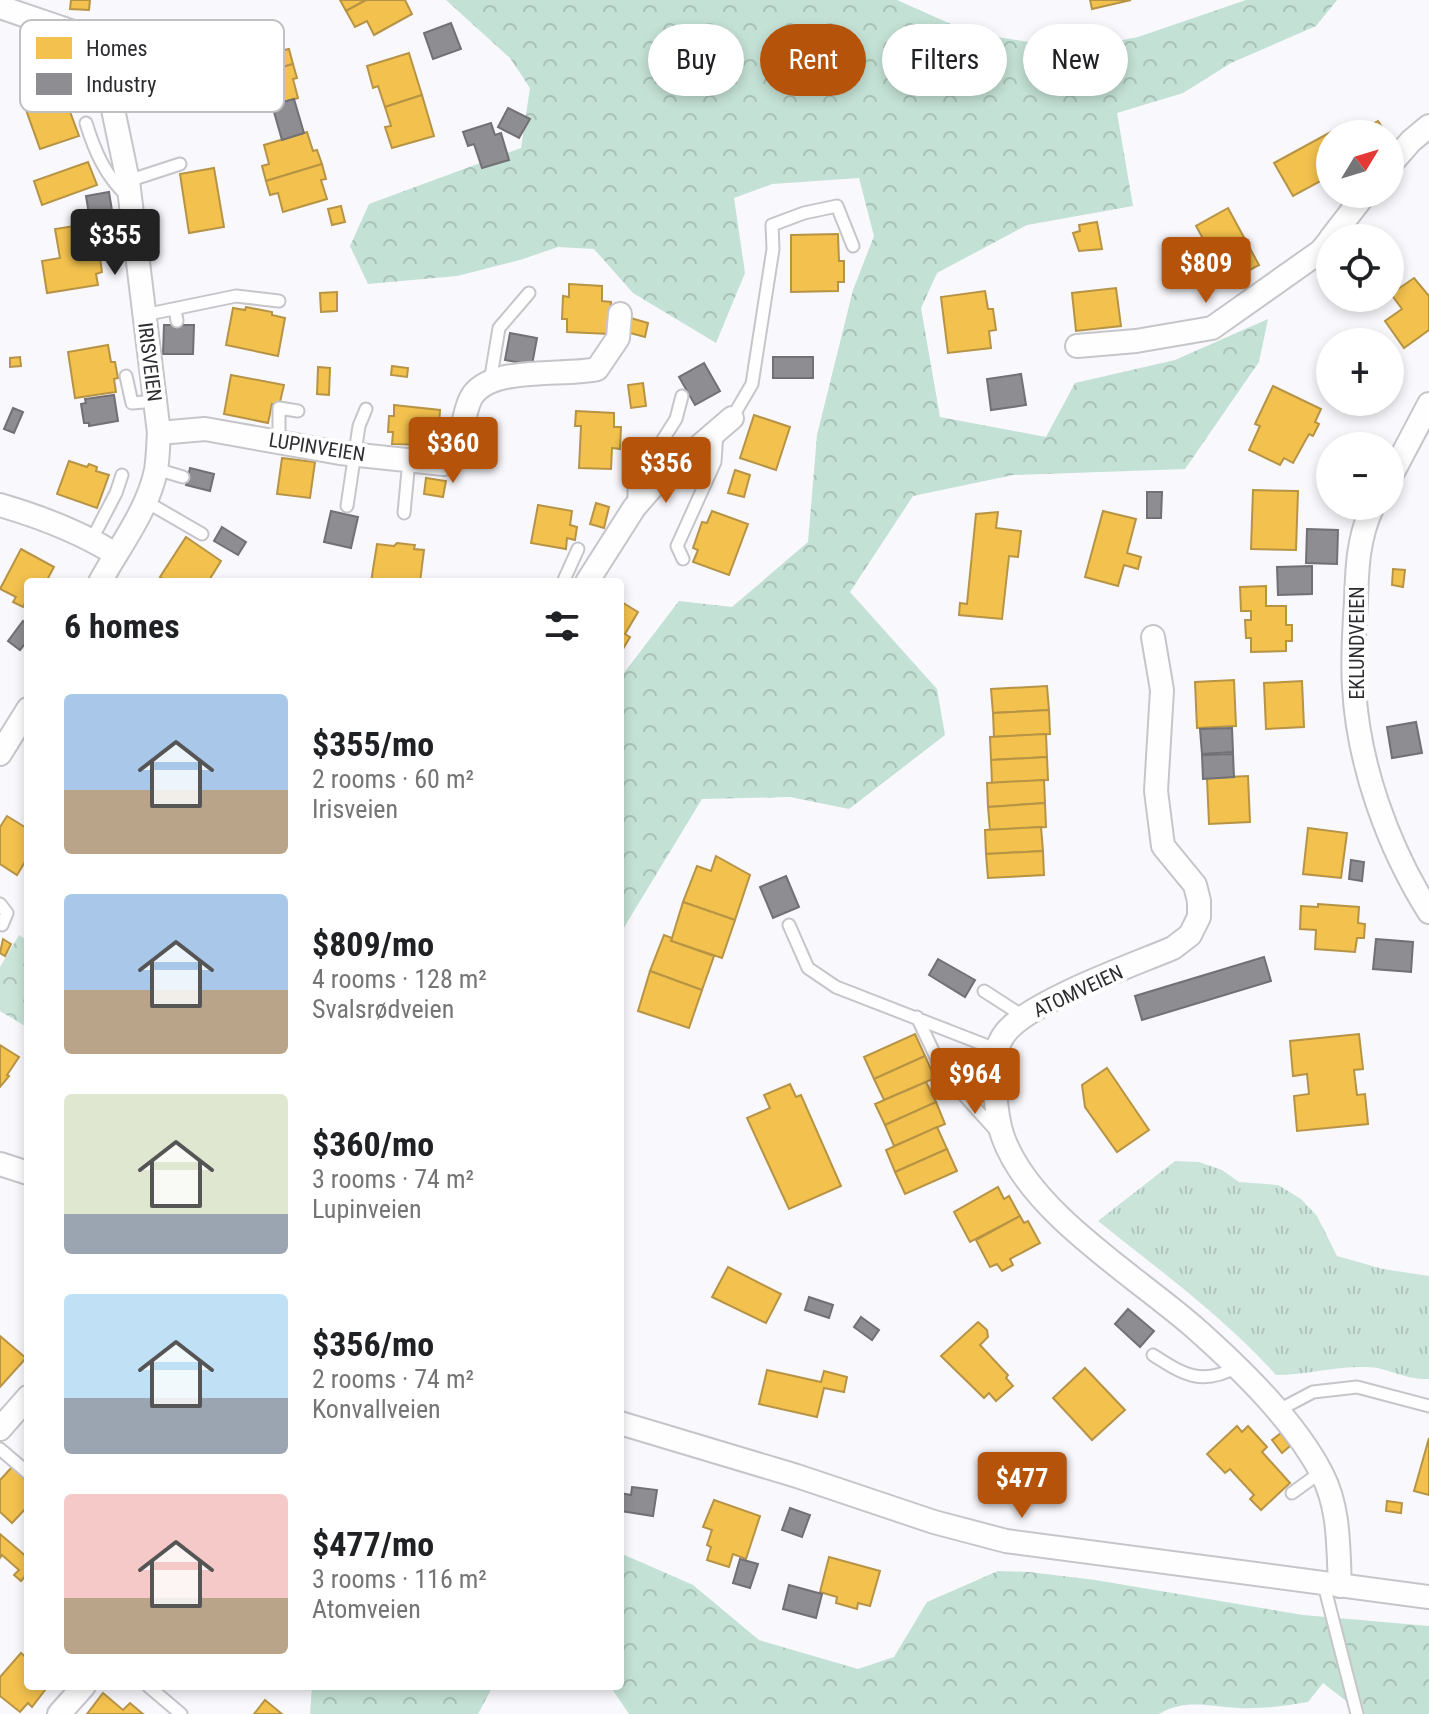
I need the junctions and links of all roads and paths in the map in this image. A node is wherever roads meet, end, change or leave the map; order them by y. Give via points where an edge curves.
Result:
1 (0, 7) edge
2 (42, 20) edge
3 (113, 112) edge
4 (86, 123) dead end
5 (1429, 126) edge
6 (1404, 149) edge
7 (180, 164) dead end
8 (129, 190) junction
9 (1354, 208) edge
10 (1342, 224) edge
11 (853, 246) dead end
12 (1316, 255) edge
13 (529, 293) dead end
14 (279, 301) dead end
15 (620, 314) dead end
16 (144, 315) junction
17 (1077, 346) dead end
18 (126, 376) dead end
19 (490, 382) junction
20 (682, 396) dead end
21 (155, 401) junction
22 (1429, 404) edge
23 (366, 409) dead end
24 (298, 411) dead end
25 (724, 424) junction
26 (159, 433) junction
27 (279, 442) junction
28 (1404, 451) edge
29 (354, 454) junction
30 (409, 459) junction
31 (156, 469) junction
32 (122, 475) dead end
33 (183, 477) dead end
34 (144, 501) junction
35 (347, 506) dead end
36 (1, 507) edge
37 (634, 508) junction
38 (404, 513) dead end
39 (1366, 520) edge
40 (202, 534) dead end
41 (92, 539) junction
42 (578, 549) dead end
43 (115, 554) junction
44 (683, 559) dead end
45 (102, 578) edge
46 (565, 578) edge
47 (590, 578) edge
48 (1153, 637) dead end
49 (18, 724) edge
50 (0, 754) edge
51 (0, 904) edge
52 (1429, 912) edge
53 (2, 925) edge
54 (789, 925) dead end
55 (984, 991) dead end
56 (1023, 1016) junction
57 (917, 1017) junction
58 (998, 1050) junction
59 (1003, 1138) junction
60 (0, 1164) edge
61 (24, 1172) edge
62 (1153, 1355) dead end
63 (1237, 1367) junction
64 (24, 1402) edge
65 (1429, 1406) edge
66 (1277, 1411) junction
67 (624, 1424) edge
68 (0, 1429) edge
69 (0, 1449) edge
70 (24, 1470) edge
71 (1321, 1472) junction
72 (1292, 1493) dead end
73 (1332, 1585) junction
74 (1429, 1597) edge
75 (77, 1690) edge
76 (153, 1690) edge
77 (59, 1714) edge
78 (181, 1714) edge
79 (1357, 1714) edge

1 - 2 street, IRISVEIEN
3 - 8 street, IRISVEIEN
4 - 8 lane via 111,181
5 - 6 street
7 - 8 lane
8 - 16 street, IRISVEIEN
9 - 10 street
11 - 25 lane via 837,206 772,225 752,384
12 - 17 street via 1212,328
13 - 19 lane via 499,328
14 - 16 lane via 236,296 176,315
15 - 19 street via 618,338 597,369 577,374 527,372
16 - 21 street, IRISVEIEN
18 - 21 lane via 132,403
19 - 30 street, LUPINVEIEN via 471,397 458,455 444,464
20 - 37 lane via 676,419 634,485
21 - 26 street, IRISVEIEN
22 - 28 street
23 - 29 lane
24 - 27 lane via 279,408
25 - 37 street
25 - 44 lane via 715,462 677,546
26 - 27 street, LUPINVEIEN via 205,429
26 - 31 street, IRISVEIEN
27 - 29 street, LUPINVEIEN
29 - 30 street, LUPINVEIEN
29 - 35 lane
30 - 38 lane
31 - 33 lane
31 - 34 street, IRISVEIEN
32 - 41 lane
34 - 40 lane
34 - 43 street, IRISVEIEN
36 - 41 street
37 - 47 street
39 - 52 street, EKLUNDVEIEN via 1358,550 1354,689 1362,745 1397,852
41 - 43 street
42 - 46 lane
43 - 45 street, IRISVEIEN
48 - 56 street, ATOMVEIEN via 1162,690 1156,791 1163,846 1195,885 1199,917 1190,935 1173,948
49 - 50 street
51 - 53 lane via 7,913
54 - 57 lane via 808,968 836,987
55 - 56 lane
56 - 58 street, ATOMVEIEN via 1004,1033
57 - 58 lane
57 - 59 lane via 943,1072
58 - 59 street via 993,1063 995,1099
59 - 63 street via 1024,1176 1059,1217
60 - 61 street
62 - 63 lane via 1183,1374 1218,1377
63 - 66 street
64 - 68 street
65 - 66 lane via 1357,1387 1313,1392
66 - 71 street
67 - 73 street via 1006,1541
69 - 70 lane
71 - 72 lane
71 - 73 street via 1334,1500
73 - 74 street
73 - 79 lane
75 - 77 street
76 - 78 lane

